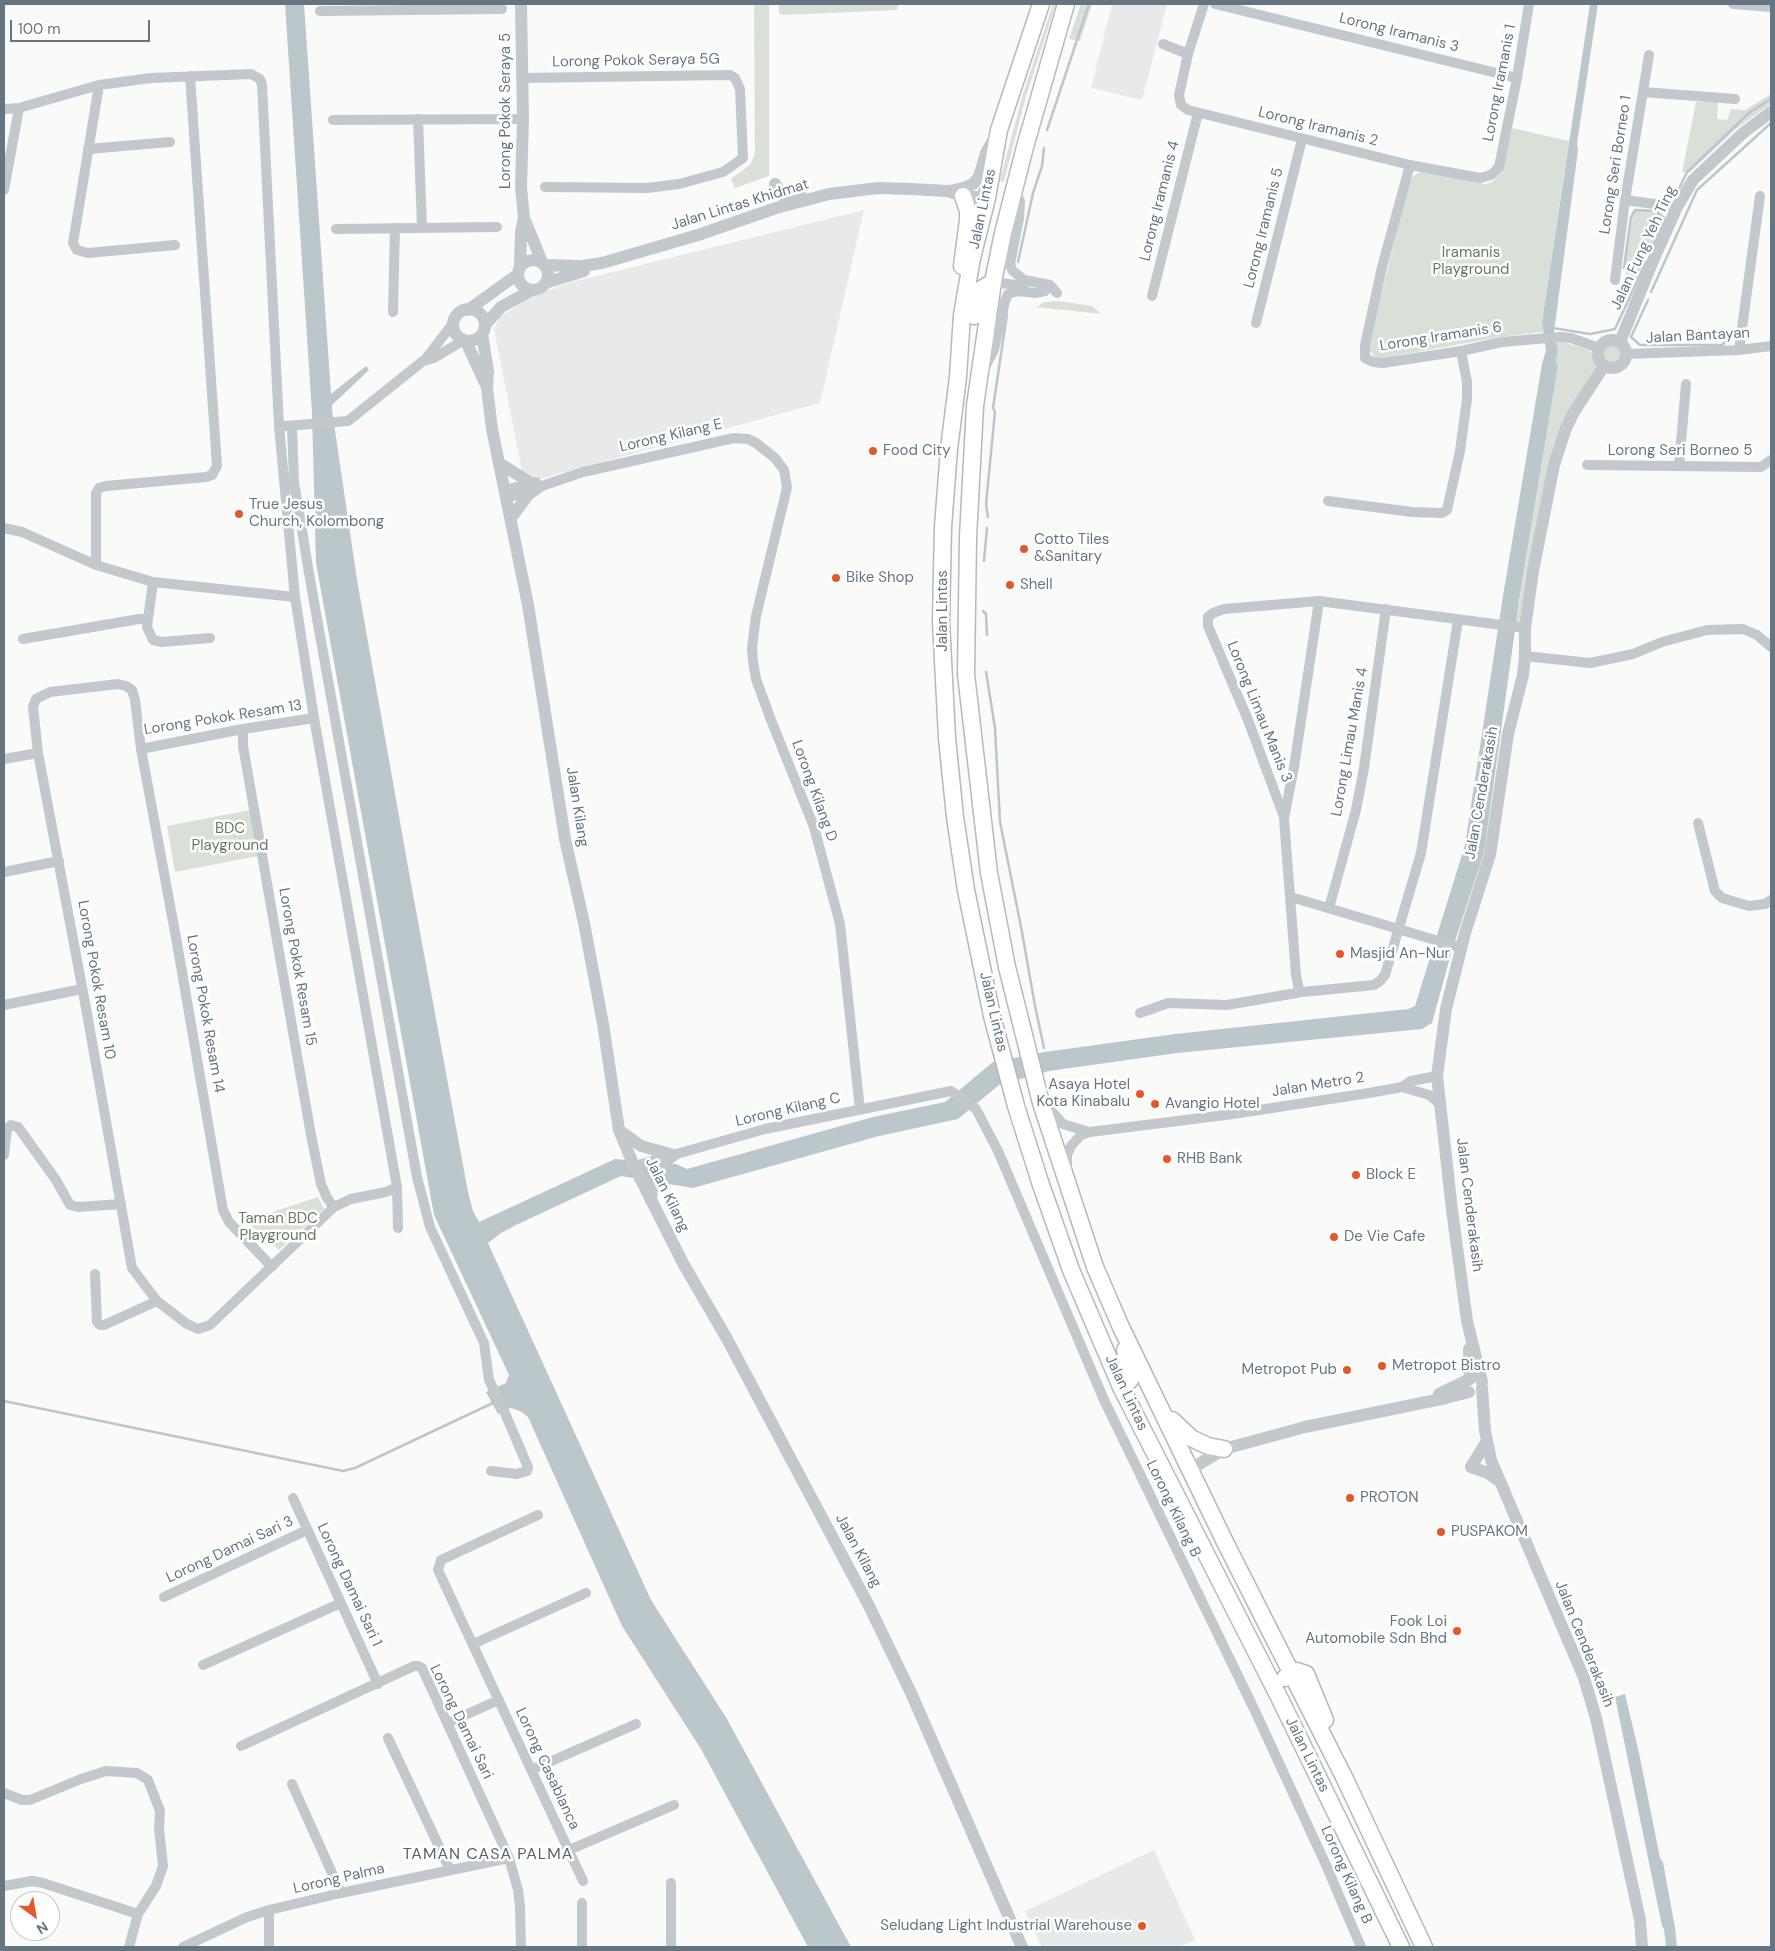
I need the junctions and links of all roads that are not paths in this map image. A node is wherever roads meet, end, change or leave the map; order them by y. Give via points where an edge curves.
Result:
1 (521, 4) edge
2 (1041, 4) edge
3 (1066, 4) edge
4 (1204, 4) edge
5 (1215, 4) edge
6 (1529, 4) edge
7 (1733, 4) edge
8 (406, 7) edge
9 (1771, 7) edge
10 (502, 9) dead end
11 (320, 11) dead end
12 (1163, 44) dead end
13 (1188, 54) junction
14 (1649, 55) dead end
15 (190, 76) junction
16 (522, 78) junction
17 (1517, 78) junction
18 (99, 85) junction
19 (1643, 92) junction
20 (1735, 100) dead end
21 (19, 108) junction
22 (4, 109) edge
23 (1771, 112) edge
24 (1198, 113) junction
25 (523, 119) junction
26 (333, 120) dead end
27 (418, 120) junction
28 (999, 130) junction
29 (1302, 139) junction
30 (170, 142) dead end
31 (88, 149) junction
32 (1410, 165) junction
33 (1499, 167) joint
34 (775, 184) dead end
35 (546, 187) dead end
36 (1014, 188) junction
37 (4, 190) edge
38 (947, 191) junction
39 (829, 194) junction
40 (963, 196) junction
41 (1760, 196) dead end
42 (987, 198) junction
43 (1625, 200) junction
44 (1677, 208) junction
45 (524, 218) junction
46 (422, 227) junction
47 (395, 228) junction
48 (496, 228) dead end
49 (336, 229) dead end
50 (175, 245) dead end
51 (602, 263) junction
52 (543, 264) junction
53 (519, 271) junction
54 (1615, 280) dead end
55 (993, 282) junction
56 (545, 284) junction
57 (532, 290) junction
58 (1057, 293) dead end
59 (1152, 296) dead end
60 (964, 300) junction
61 (468, 310) junction
62 (393, 312) dead end
63 (454, 322) junction
64 (1256, 323) dead end
65 (484, 329) junction
66 (466, 341) junction
67 (1620, 342) junction
68 (1771, 346) edge
69 (1599, 348) junction
70 (1739, 350) junction
71 (1461, 351) junction
72 (1626, 354) junction
73 (423, 362) junction
74 (1604, 366) junction
75 (980, 376) junction
76 (1686, 384) dead end
77 (487, 388) junction
78 (279, 426) junction
79 (292, 426) junction
80 (1771, 460) edge
81 (498, 463) junction
82 (1587, 465) dead end
83 (1679, 466) junction
84 (535, 485) junction
85 (787, 487) joint
86 (506, 494) junction
87 (946, 494) junction
88 (1328, 501) dead end
89 (511, 518) junction
90 (4, 528) edge
91 (96, 565) junction
92 (154, 582) junction
93 (295, 597) junction
94 (1319, 601) junction
95 (1386, 609) junction
96 (148, 619) junction
97 (1458, 620) junction
98 (1522, 628) junction
99 (210, 638) dead end
100 (23, 639) dead end
101 (1771, 647) edge
102 (1525, 656) junction
103 (126, 686) joint
104 (314, 718) junction
105 (243, 729) junction
106 (141, 749) junction
107 (38, 753) junction
108 (4, 759) edge
109 (1284, 818) junction
110 (1698, 823) dead end
111 (60, 861) junction
112 (4, 872) edge
113 (1291, 897) junction
114 (1771, 900) edge
115 (1329, 908) junction
116 (1398, 928) junction
117 (1459, 946) junction
118 (82, 989) junction
119 (1302, 992) junction
120 (4, 1005) edge
121 (1140, 1012) dead end
122 (1437, 1076) junction
123 (1034, 1078) junction
124 (1402, 1087) junction
125 (951, 1092) joint
126 (1440, 1104) junction
127 (860, 1110) junction
128 (619, 1130) junction
129 (1090, 1132) junction
130 (4, 1155) edge
131 (674, 1155) junction
132 (634, 1166) junction
133 (1067, 1181) junction
134 (397, 1188) junction
135 (651, 1201) junction
136 (121, 1204) junction
137 (334, 1207) junction
138 (398, 1228) dead end
139 (272, 1267) junction
140 (95, 1274) dead end
141 (157, 1301) junction
142 (1120, 1325) junction
143 (1474, 1386) junction
144 (1121, 1387) junction
145 (1161, 1407) junction
146 (1486, 1436) junction
147 (1224, 1449) junction
148 (1191, 1469) junction
149 (491, 1471) dead end
150 (1500, 1482) junction
151 (293, 1498) dead end
152 (1178, 1500) junction
153 (538, 1515) dead end
154 (308, 1530) junction
155 (586, 1593) dead end
156 (164, 1597) dead end
157 (341, 1603) junction
158 (473, 1644) junction
159 (203, 1665) dead end
160 (1291, 1673) junction
161 (378, 1684) junction
162 (1279, 1697) junction
163 (499, 1700) junction
164 (447, 1723) junction
165 (636, 1724) dead end
166 (388, 1738) dead end
167 (241, 1746) dead end
168 (531, 1770) junction
169 (292, 1784) dead end
170 (4, 1792) edge
171 (674, 1805) dead end
172 (569, 1850) junction
173 (508, 1858) junction
174 (450, 1870) junction
175 (583, 1881) dead end
176 (671, 1883) dead end
177 (4, 1886) edge
178 (341, 1893) junction
179 (582, 1903) dead end
180 (269, 1910) junction
181 (138, 1914) junction
182 (129, 1947) edge
183 (183, 1947) edge
184 (269, 1947) edge
185 (521, 1947) edge
186 (582, 1947) edge
187 (671, 1947) edge
188 (1022, 1947) edge
189 (1361, 1947) edge
190 (1401, 1947) edge
191 (1424, 1947) edge
192 (1642, 1947) edge

1 - 16 street, Lorong Pokok Seraya 5
2 - 28 highway, Jalan Lintas
3 - 36 highway, Jalan Lintas
3 - 42 highway via 1056,14 1041,58 1004,194 999,198
4 - 13 street
5 - 17 street, Lorong Iramanis 3
6 - 17 street, Lorong Iramanis 1
7 - 9 street
8 - 10 street
8 - 11 street
12 - 13 street
13 - 24 street, Lorong Iramanis 2 via 1179,95 1181,105
14 - 19 street, Lorong Seri Borneo 1
15 - 18 street
15 - 78 street via 251,74 260,79 262,86
15 - 91 street via 217,466 212,475 206,477 99,488 96,493
16 - 25 street, Lorong Pokok Seraya 5
16 - 35 street, Lorong Pokok Seraya 5G via 730,75 740,89 743,158 723,172 678,184 646,188
17 - 33 street, Lorong Iramanis 1
18 - 21 street
18 - 31 street
19 - 20 street
19 - 43 street, Lorong Seri Borneo 1
21 - 22 street
21 - 37 street
23 - 44 street, Jalan Fung Yeh Ting via 1743,133 1693,180
24 - 29 street, Lorong Iramanis 2
24 - 59 street, Lorong Iramanis 4
25 - 27 street
25 - 45 street, Lorong Pokok Seraya 5 via 521,187
26 - 27 street
27 - 46 street
28 - 38 street via 986,153 979,177 963,188
28 - 42 highway, Jalan Lintas
29 - 32 street, Lorong Iramanis 2
29 - 64 street, Lorong Iramanis 5
30 - 31 street
31 - 50 street via 73,243 76,250 88,254
32 - 33 street, Lorong Iramanis 2 via 1480,178 1491,175
32 - 71 street, Lorong Iramanis 6 via 1382,267 1365,358 1383,363
34 - 39 street via 784,196 796,198
36 - 55 highway, Jalan Lintas
36 - 58 street via 1020,202 1010,264 1012,270 1024,280 1050,285
38 - 39 street, Jalan Lintas Khidmat via 878,188
38 - 40 street
39 - 51 street, Jalan Lintas Khidmat
40 - 42 street
40 - 60 highway via 968,211 962,266
41 - 70 street
42 - 60 highway, Jalan Lintas
43 - 44 street
43 - 54 street, Lorong Seri Borneo 1
44 - 67 street, Jalan Fung Yeh Ting
45 - 52 street, Lorong Pokok Seraya 5
45 - 53 street, Lorong Pokok Seraya 5
46 - 47 street
46 - 48 street
47 - 49 street
47 - 62 street
51 - 52 street, Jalan Lintas Khidmat via 582,266
51 - 56 street
52 - 53 street via 530,260
52 - 56 street via 548,274
53 - 57 street via 522,285
53 - 61 street
55 - 75 highway, Jalan Lintas
55 - 75 street via 1045,291 1008,294 994,350
55 - 87 highway via 978,291 976,298 956,453
56 - 57 street
57 - 65 street via 502,307
60 - 87 highway, Jalan Lintas
61 - 63 street via 461,312
61 - 65 street via 480,314
63 - 66 street via 455,332
63 - 73 street
65 - 66 street via 478,338
65 - 77 street, Jalan Kilang
66 - 73 street
66 - 77 street, Jalan Kilang
67 - 69 street via 1609,340
67 - 72 street
68 - 70 street, Jalan Bantayan
69 - 71 street, Lorong Iramanis 6 via 1559,337 1502,342
69 - 74 street via 1598,359
70 - 72 street, Jalan Bantayan
71 - 88 street via 1467,398 1447,510 1442,513 1412,512
72 - 74 street via 1618,367
73 - 79 street via 354,417 339,423
74 - 98 street, Jalan Cenderakasih via 1574,412 1560,445
75 - 123 highway, Jalan Lintas via 975,406 968,537 966,674 989,872 1007,967
76 - 83 street
77 - 81 street, Jalan Kilang
78 - 79 street
78 - 93 street
79 - 149 street via 294,482 311,586 417,1177 430,1227 484,1343 489,1380 528,1466 527,1471 517,1474
80 - 83 street, Lorong Seri Borneo 5 via 1760,467
81 - 84 street
81 - 86 street, Jalan Kilang
82 - 83 street, Lorong Seri Borneo 5
84 - 85 street, Lorong Kilang E via 640,458 742,437 756,443 774,458 784,470
84 - 86 street, Lorong Kilang E
84 - 89 street
85 - 127 street, Lorong Kilang D via 756,616 753,661 771,720 814,827 840,924
86 - 89 street, Jalan Kilang
87 - 144 highway, Jalan Lintas via 941,621 948,748 966,890 992,1016 1016,1106 1071,1270
89 - 128 street, Jalan Kilang via 541,680 565,839 603,1024
90 - 91 street via 22,532
91 - 92 street
92 - 93 street
92 - 96 street
93 - 104 street
94 - 95 street
94 - 109 street
94 - 109 street, Lorong Limau Manis 3 via 1224,609 1208,617 1208,626 1248,720
95 - 97 street
95 - 115 street, Lorong Limau Manis 4 via 1356,810
96 - 99 street via 147,627 153,640
96 - 100 street
97 - 98 street
97 - 116 street via 1421,853
98 - 102 street, Jalan Cenderakasih
101 - 102 street via 1757,635 1743,629 1707,630 1633,654 1590,663
102 - 117 street, Jalan Cenderakasih via 1508,734 1490,855
103 - 106 street, Lorong Pokok Resam 13 via 132,690 135,700
103 - 107 street, Lorong Pokok Resam 10 via 118,684 50,692 36,699 33,707
104 - 105 street, Lorong Pokok Resam 13
104 - 134 street
105 - 106 street, Lorong Pokok Resam 13
105 - 137 street, Lorong Pokok Resam 15 via 243,746 311,1135 321,1184
106 - 139 street, Lorong Pokok Resam 14 via 223,1210 229,1222
107 - 108 street
107 - 111 street, Lorong Pokok Resam 10
109 - 113 street
110 - 114 street via 1715,891 1722,898 1749,906 1766,904
111 - 112 street
111 - 118 street, Lorong Pokok Resam 10
113 - 115 street
113 - 119 street via 1296,975
115 - 116 street
116 - 117 street
116 - 119 street via 1385,975 1374,985
117 - 122 street, Jalan Cenderakasih
118 - 120 street
118 - 136 street, Lorong Pokok Resam 10
119 - 121 street via 1227,1006 1168,1003
122 - 124 street, Jalan Metro 2 via 1411,1081
122 - 126 street, Jalan Cenderakasih
123 - 129 street, Jalan Metro 2 via 1044,1102 1059,1122
123 - 133 highway, Jalan Lintas
124 - 126 street, Jalan Metro 2 via 1429,1095
124 - 129 street, Jalan Metro 2 via 1233,1114
125 - 127 street, Lorong Kilang C
125 - 189 street, Lorong Kilang B via 976,1108 998,1152 1104,1400 1256,1713
126 - 143 street, Jalan Cenderakasih
127 - 131 street, Lorong Kilang C via 765,1129
128 - 131 street via 642,1146
128 - 132 street, Jalan Kilang
129 - 133 street, Jalan Metro 2 via 1081,1135 1071,1146 1067,1155
130 - 136 street via 6,1129 12,1125 18,1127 70,1205
131 - 132 street, Lorong Kilang C
131 - 135 street via 663,1163 652,1186
132 - 135 street, Jalan Kilang
133 - 142 highway, Jalan Lintas via 1095,1267
134 - 137 street via 351,1198
134 - 138 street
135 - 188 street, Jalan Kilang via 869,1606 912,1695
136 - 141 street, Lorong Pokok Resam 10 via 132,1268
137 - 139 street
139 - 141 street, Lorong Pokok Resam 10 via 210,1325 198,1329
140 - 141 street via 97,1322 100,1325
142 - 144 highway via 1130,1372 1130,1380
142 - 145 highway, Jalan Lintas
143 - 146 street, Jalan Cenderakasih
143 - 147 street via 1419,1404 1332,1421
144 - 152 highway, Jalan Lintas
145 - 147 highway via 1191,1438
145 - 148 highway, Jalan Lintas
146 - 150 street, Jalan Cenderakasih
146 - 150 street via 1471,1468 1488,1473
147 - 148 street
148 - 152 highway via 1182,1480
148 - 160 highway, Jalan Lintas
150 - 192 street, Jalan Cenderakasih via 1584,1678 1596,1718 1640,1920
151 - 154 street, Lorong Damai Sari 1
152 - 162 highway, Jalan Lintas
153 - 158 street, Lorong Casablanca via 441,1560 438,1570
154 - 156 street, Lorong Damai Sari 3
154 - 157 street, Lorong Damai Sari 1
155 - 158 street
157 - 159 street
157 - 161 street, Lorong Damai Sari 1
158 - 163 street, Lorong Casablanca
160 - 162 highway via 1278,1685
160 - 191 highway, Jalan Lintas via 1302,1672 1311,1682 1342,1763 1344,1777
161 - 164 street, Lorong Damai Sari via 418,1666 422,1668
161 - 167 street, Lorong Damai Sari
162 - 190 highway, Jalan Lintas
163 - 164 street, Lorong Casablanca
163 - 168 street, Lorong Casablanca
164 - 173 street, Lorong Damai Sari
165 - 168 street
166 - 174 street
168 - 172 street, Lorong Casablanca
169 - 178 street
170 - 181 street via 30,1800 106,1771 144,1776 160,1811 163,1866 156,1886
171 - 172 street
172 - 175 street, Lorong Casablanca
173 - 174 street, Lorong Palma
173 - 185 street, Lorong Damai Sari via 518,1890
174 - 178 street, Lorong Palma
176 - 187 street
177 - 181 street via 32,1881 43,1883
178 - 180 street, Lorong Palma
179 - 186 street
180 - 183 street, Lorong Palma
180 - 184 street
181 - 182 street

